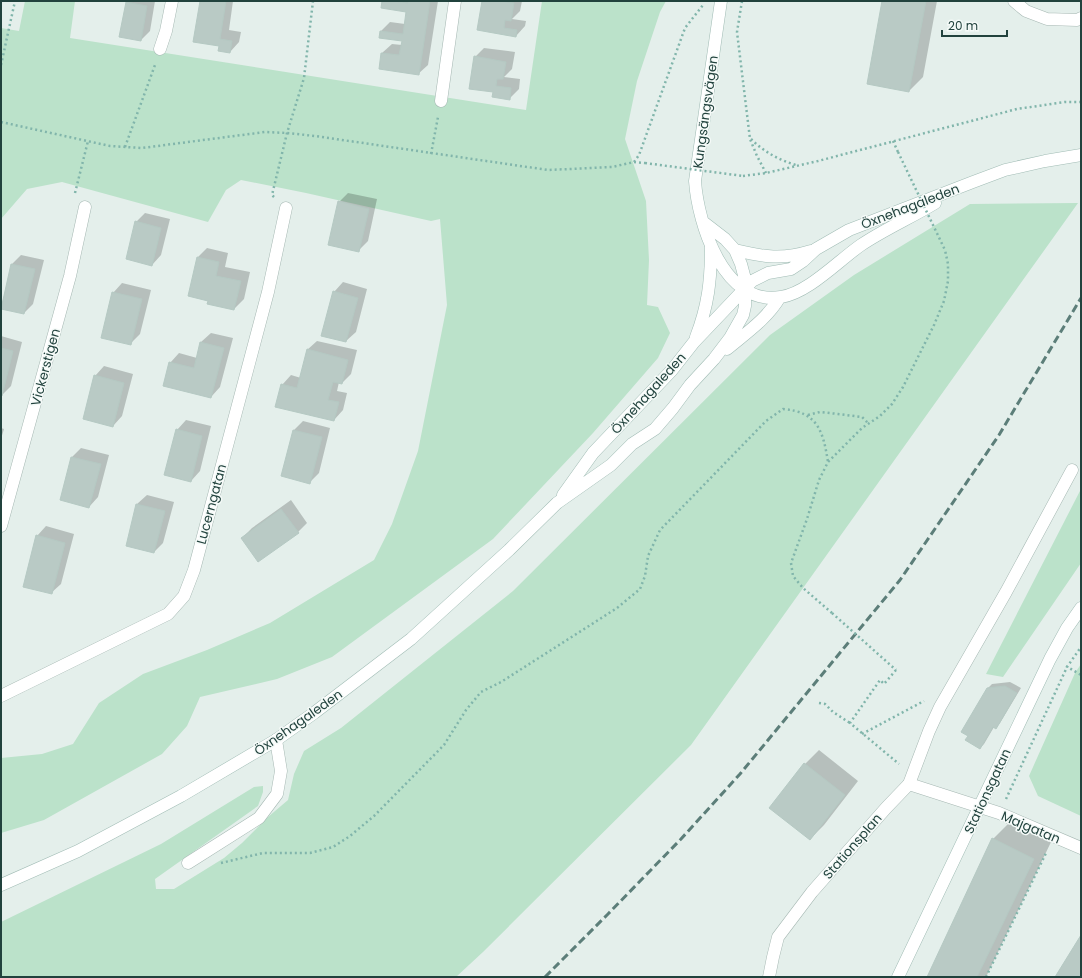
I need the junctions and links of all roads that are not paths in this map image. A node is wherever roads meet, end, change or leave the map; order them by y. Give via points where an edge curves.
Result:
1 (172, 1) edge
2 (455, 1) edge
3 (721, 1) edge
4 (1014, 1) edge
5 (1081, 18) edge
6 (160, 49) road end
7 (441, 101) road end
8 (1081, 155) edge
9 (973, 182) junction
10 (85, 207) road end
11 (286, 208) road end
12 (703, 222) junction
13 (711, 247) junction
14 (816, 249) junction
15 (735, 250) junction
16 (745, 289) junction
17 (780, 297) junction
18 (694, 342) junction
19 (714, 359) junction
20 (1072, 470) dead end
21 (557, 502) junction
22 (1, 526) edge
23 (1081, 608) edge
24 (1, 696) edge
25 (276, 740) junction
26 (909, 784) junction
27 (980, 806) junction
28 (1081, 848) edge
29 (188, 863) dead end
30 (1, 885) edge
31 (769, 977) edge
32 (898, 977) edge

1 - 6 street
2 - 7 street
3 - 12 street, Kungsängsvägen via 695,181 698,207
4 - 5 street via 1026,11 1047,18
8 - 9 street, Öxnehagaleden via 1005,170
9 - 14 street, Öxnehagaleden via 849,230
9 - 17 street, Öxnehagaleden via 862,244 803,289
10 - 22 street, Vickerstigen via 70,276
11 - 24 street, Lucerngatan via 266,300 194,570 184,596 168,614
12 - 13 street, Kungsängsvägen
12 - 15 street
13 - 16 street, Kungsängsvägen via 733,280
13 - 18 street, Kungsängsvägen via 711,279 707,302
14 - 15 street via 794,256 771,257
14 - 16 street, Öxnehagaleden via 791,269 768,273 752,281
15 - 16 street via 745,279
16 - 17 street, Öxnehagaleden via 763,297
16 - 18 street, Öxnehagaleden
16 - 19 street, Öxnehagaleden via 743,314 730,338
17 - 19 street, Öxnehagaleden via 762,321
18 - 21 street, Öxnehagaleden via 672,370 593,454
19 - 21 street, Öxnehagaleden via 655,429
20 - 26 street via 940,707
21 - 25 street, Öxnehagaleden via 509,550 411,639
23 - 27 street, Stationsgatan via 1050,659
25 - 29 street via 281,771 277,794 259,818
25 - 30 street, Öxnehagaleden via 181,796 78,851
26 - 27 street
26 - 31 street, Stationsplan via 812,892 778,937
27 - 28 street, Majgatan
27 - 32 street, Stationsgatan

